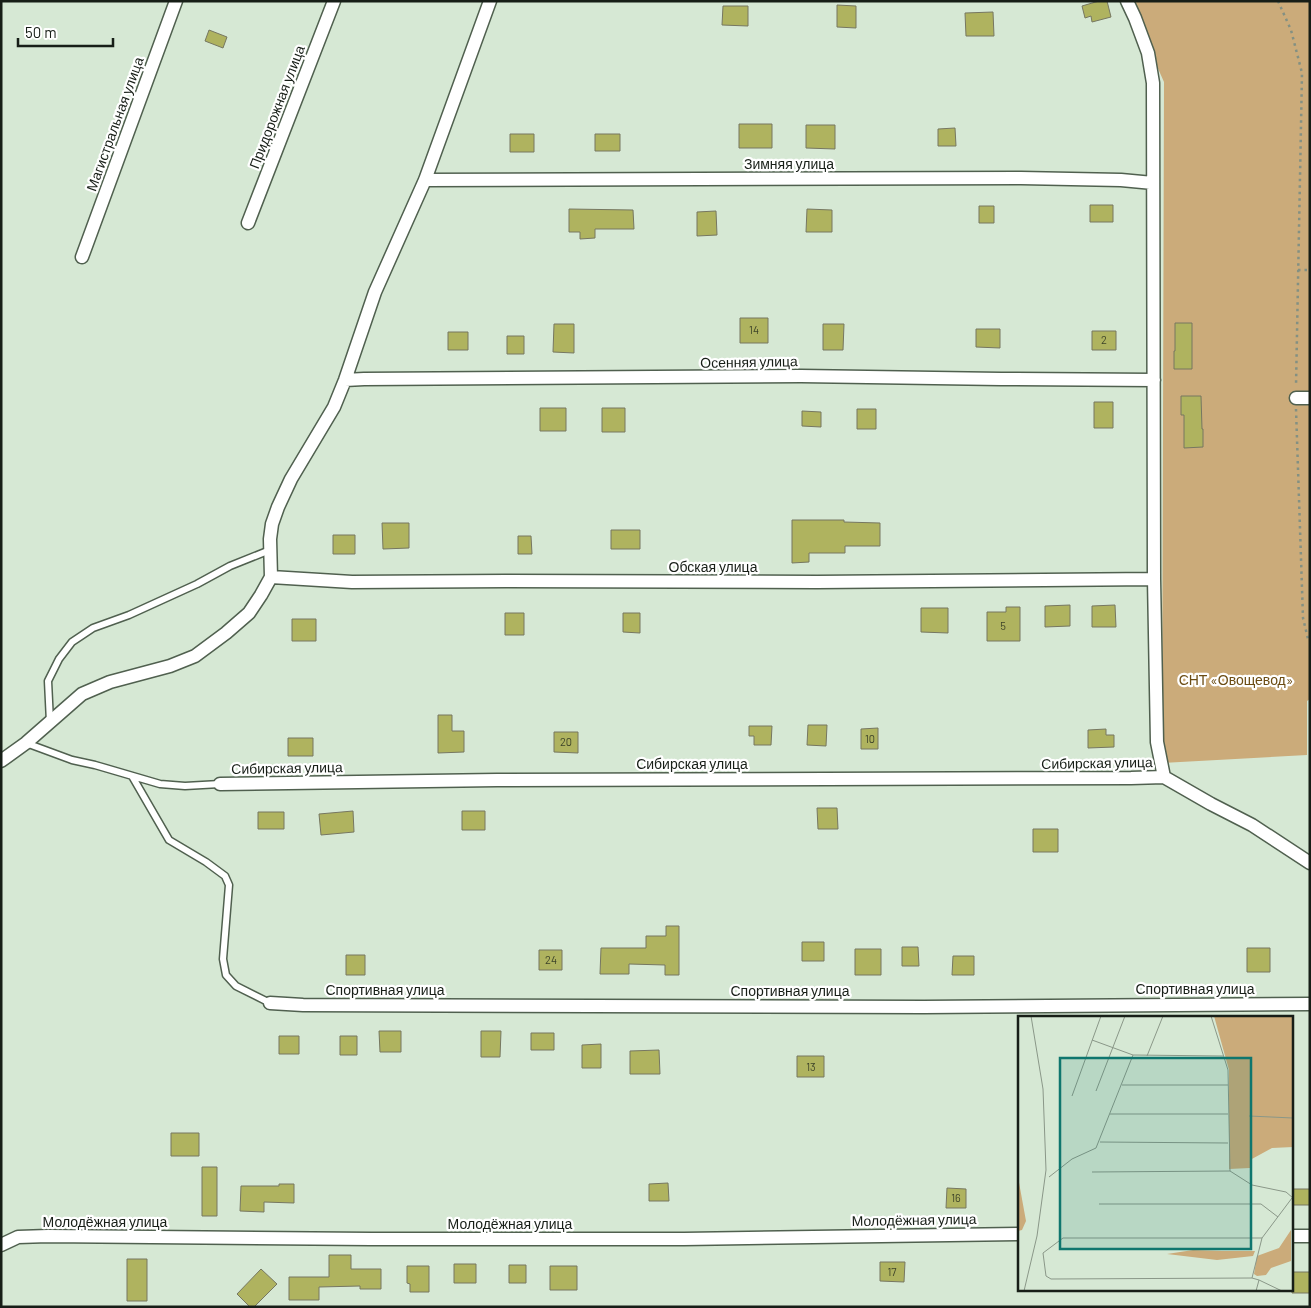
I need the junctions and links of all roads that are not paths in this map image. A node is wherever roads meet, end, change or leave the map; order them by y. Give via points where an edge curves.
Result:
1 (176, 1) edge
2 (334, 1) edge
3 (490, 1) edge
4 (1127, 1) edge
5 (425, 180) junction
6 (1153, 183) junction
7 (248, 223) dead end
8 (82, 257) dead end
9 (345, 380) junction
10 (1154, 380) junction
11 (1296, 398) road end
12 (1310, 398) edge
13 (270, 550) junction
14 (271, 577) junction
15 (1154, 579) junction
16 (50, 723) junction
17 (26, 743) junction
18 (1, 761) edge
19 (132, 776) junction
20 (1164, 777) junction
21 (220, 784) joint
22 (1310, 864) edge
23 (270, 1003) joint
24 (1310, 1004) edge
25 (1018, 1234) edge
26 (1294, 1236) edge
27 (1310, 1236) edge
28 (1, 1245) edge

1 - 8 street, Магистральная улица
2 - 7 street, Придорожная улица
3 - 5 street
4 - 6 street via 1148,53 1153,83
5 - 6 street, Зимняя улица via 1021,178
5 - 9 street via 375,292
6 - 10 street
9 - 10 street, Осенняя улица via 791,376
9 - 13 street via 334,407 278,507 272,524
10 - 15 street
11 - 12 street
13 - 14 street
13 - 16 lane via 93,628 72,642 48,681
14 - 15 street, Обская улица via 352,582
14 - 16 street via 249,614 195,656 82,694
15 - 20 street via 1157,742
16 - 17 street
17 - 18 street
17 - 19 lane via 72,760
19 - 21 lane via 160,784
19 - 23 lane via 168,840 225,876 228,885 223,959 226,975 236,986
20 - 21 street, Сибирская улица
20 - 22 street via 1252,825
23 - 24 street, Спортивная улица via 914,1007
25 - 28 street, Молодёжная улица via 684,1239 48,1236 18,1237
26 - 27 street

